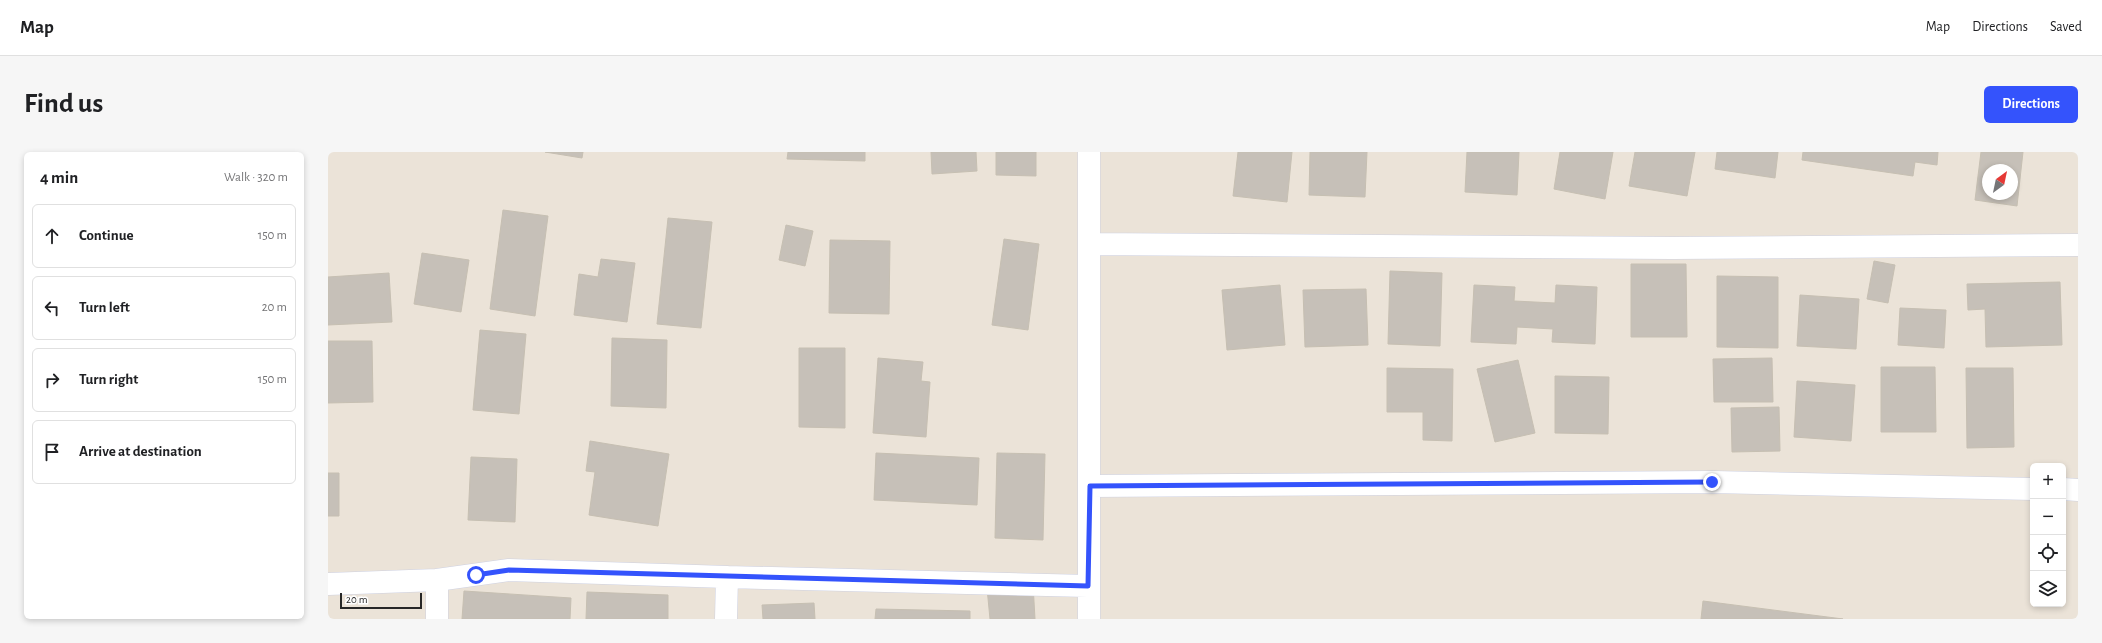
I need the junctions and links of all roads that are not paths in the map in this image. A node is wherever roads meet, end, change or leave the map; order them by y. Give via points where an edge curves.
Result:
1 (1089, 152) edge
2 (1089, 244) junction
3 (2078, 245) edge
4 (1090, 486) junction
5 (2030, 489) edge
6 (2066, 490) edge
7 (2078, 490) edge
8 (727, 576) junction
9 (437, 580) junction
10 (328, 584) edge
11 (1088, 586) junction
12 (437, 619) edge
13 (726, 619) edge
14 (1089, 619) edge

1 - 2 street
2 - 3 street via 1664,248
2 - 4 street
4 - 5 street via 1712,482
4 - 11 street
6 - 7 street
8 - 9 street via 509,570
8 - 11 street
8 - 13 street
9 - 10 street
9 - 12 street
11 - 14 street

